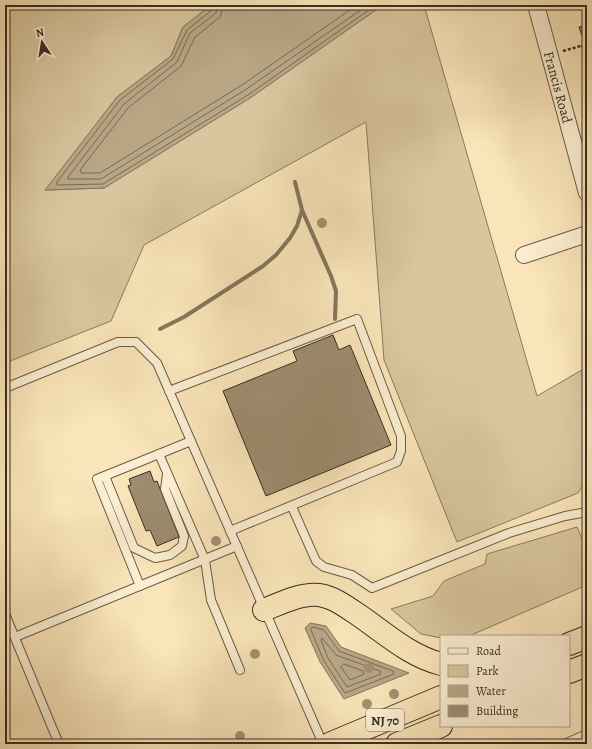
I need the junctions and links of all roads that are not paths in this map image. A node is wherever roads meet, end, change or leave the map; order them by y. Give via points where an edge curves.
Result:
1 (536, 5) edge
2 (587, 193) edge
3 (587, 234) edge
4 (524, 255) dead end
5 (5, 388) edge
6 (169, 391) junction
7 (191, 441) junction
8 (159, 454) junction
9 (167, 472) junction
10 (105, 476) junction
11 (292, 507) junction
12 (587, 512) edge
13 (230, 532) junction
14 (237, 546) junction
15 (205, 560) junction
16 (140, 586) junction
17 (264, 610) junction
18 (5, 614) edge
19 (15, 637) junction
20 (587, 637) edge
21 (570, 644) edge
22 (440, 664) edge
23 (587, 665) edge
24 (240, 670) dead end
25 (570, 672) edge
26 (440, 697) edge
27 (440, 726) edge
28 (587, 734) edge
29 (59, 744) edge
30 (323, 744) edge
31 (328, 744) edge
32 (397, 744) edge
33 (564, 744) edge

1 - 2 street, Francis Road
3 - 4 street
5 - 6 lane via 118,342 136,342 156,363
6 - 7 lane
6 - 11 lane via 357,319 401,436 401,451 397,462
7 - 8 lane
7 - 13 lane
8 - 9 lane
8 - 10 lane
9 - 10 lane via 165,490 184,536 182,546 170,555 155,558 134,548
9 - 15 lane
10 - 16 lane via 97,479
11 - 12 lane via 316,561 324,567 352,575 372,588 509,534 565,516
11 - 13 lane
13 - 14 lane
14 - 15 lane
14 - 17 lane
15 - 16 lane
15 - 24 lane via 211,600
16 - 19 lane
17 - 22 highway via 306,596 330,598 412,653
17 - 30 lane
18 - 19 lane
19 - 29 lane
20 - 21 highway
23 - 25 highway
26 - 31 highway, NJ 70
27 - 32 highway, NJ 70
28 - 33 lane

